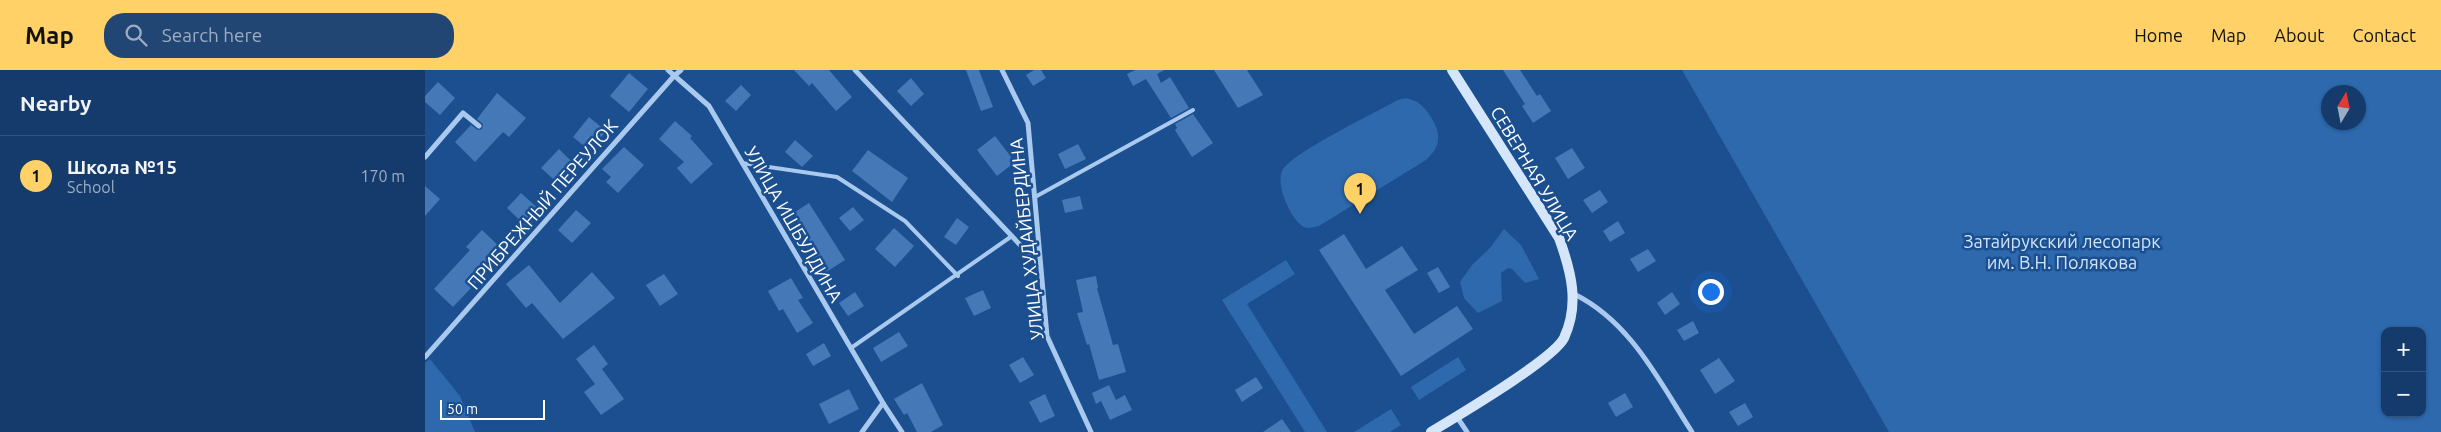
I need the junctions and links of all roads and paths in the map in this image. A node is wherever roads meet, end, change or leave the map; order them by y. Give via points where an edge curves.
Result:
1 (668, 70) edge
2 (681, 70) edge
3 (855, 70) edge
4 (1002, 70) edge
5 (1453, 70) edge
6 (674, 76) junction
7 (1193, 110) dead end
8 (479, 126) dead end
9 (425, 157) edge
10 (742, 163) junction
11 (1035, 197) junction
12 (1012, 236) junction
13 (1041, 266) junction
14 (958, 276) junction
15 (1574, 294) junction
16 (851, 348) junction
17 (425, 358) edge
18 (883, 403) junction
19 (1457, 416) junction
20 (862, 432) edge
21 (902, 432) edge
22 (1091, 432) edge
23 (1431, 432) edge
24 (1467, 432) edge
25 (1692, 432) edge

1 - 6 street, УЛИЦА ИШБУЛДИНА
2 - 6 street, ПРИБРЕЖНЫЙ ПЕРЕУЛОК
3 - 12 street
4 - 11 street, УЛИЦА ХУДАЙБЕРДИНА via 1028,123
5 - 15 main road, СЕВЕРНАЯ УЛИЦА via 1559,238
6 - 10 street, УЛИЦА ИШБУЛДИНА via 709,106
6 - 17 street, ПРИБРЕЖНЫЙ ПЕРЕУЛОК
7 - 11 lane
8 - 9 street via 463,113
10 - 14 lane via 837,177 905,221
10 - 16 street, УЛИЦА ИШБУЛДИНА
11 - 13 street, УЛИЦА ХУДАЙБЕРДИНА
12 - 13 street
12 - 14 lane
13 - 22 street, УЛИЦА ХУДАЙБЕРДИНА via 1047,336
14 - 16 lane
15 - 19 main road via 1564,338 1552,351
15 - 25 street via 1597,306 1626,332
16 - 18 street, УЛИЦА ИШБУЛДИНА
18 - 20 street
18 - 21 street, УЛИЦА ИШБУЛДИНА
19 - 23 main road
19 - 24 street

